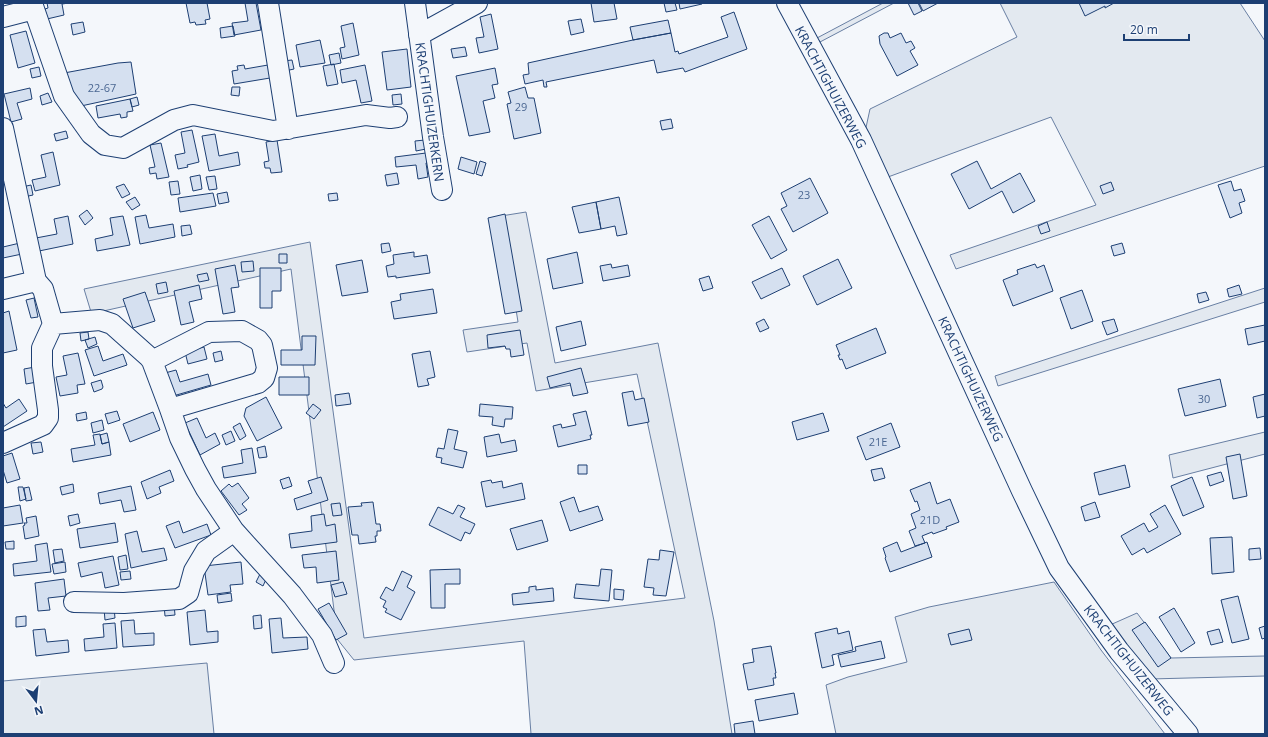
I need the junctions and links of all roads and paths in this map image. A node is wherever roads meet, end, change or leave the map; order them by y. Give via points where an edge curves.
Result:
1 (268, 3) edge
2 (415, 3) edge
3 (476, 3) edge
4 (787, 3) edge
5 (33, 6) edge
6 (3, 17) edge
7 (419, 35) junction
8 (397, 117) dead end
9 (3, 128) edge
10 (288, 129) junction
11 (442, 190) dead end
12 (36, 281) junction
13 (3, 289) edge
14 (53, 324) junction
15 (152, 361) junction
16 (170, 409) junction
17 (3, 443) edge
18 (234, 531) junction
19 (74, 602) dead end
20 (334, 663) dead end
21 (1188, 734) edge

1 - 10 street
2 - 7 street, KRACHTIGHUIZERKERN
3 - 7 street, KRACHTIGHUIZERKERN
4 - 21 street, KRACHTIGHUIZERWEG via 861,140 1059,568 1119,651
5 - 6 street
5 - 10 street via 64,96 91,134 105,145 123,148 174,120 193,115 273,131
7 - 11 street, KRACHTIGHUIZERKERN
8 - 10 street via 366,115
9 - 12 street
12 - 13 street
12 - 14 street via 44,289
14 - 15 street via 100,320 112,324
14 - 17 street via 42,348 48,418 43,425
15 - 16 street
15 - 16 street via 209,332 242,331 262,345 267,368 264,378 258,383
16 - 18 street via 195,469
18 - 19 street via 206,551 194,571 188,594 179,599 124,603
18 - 20 street via 292,595 322,635

